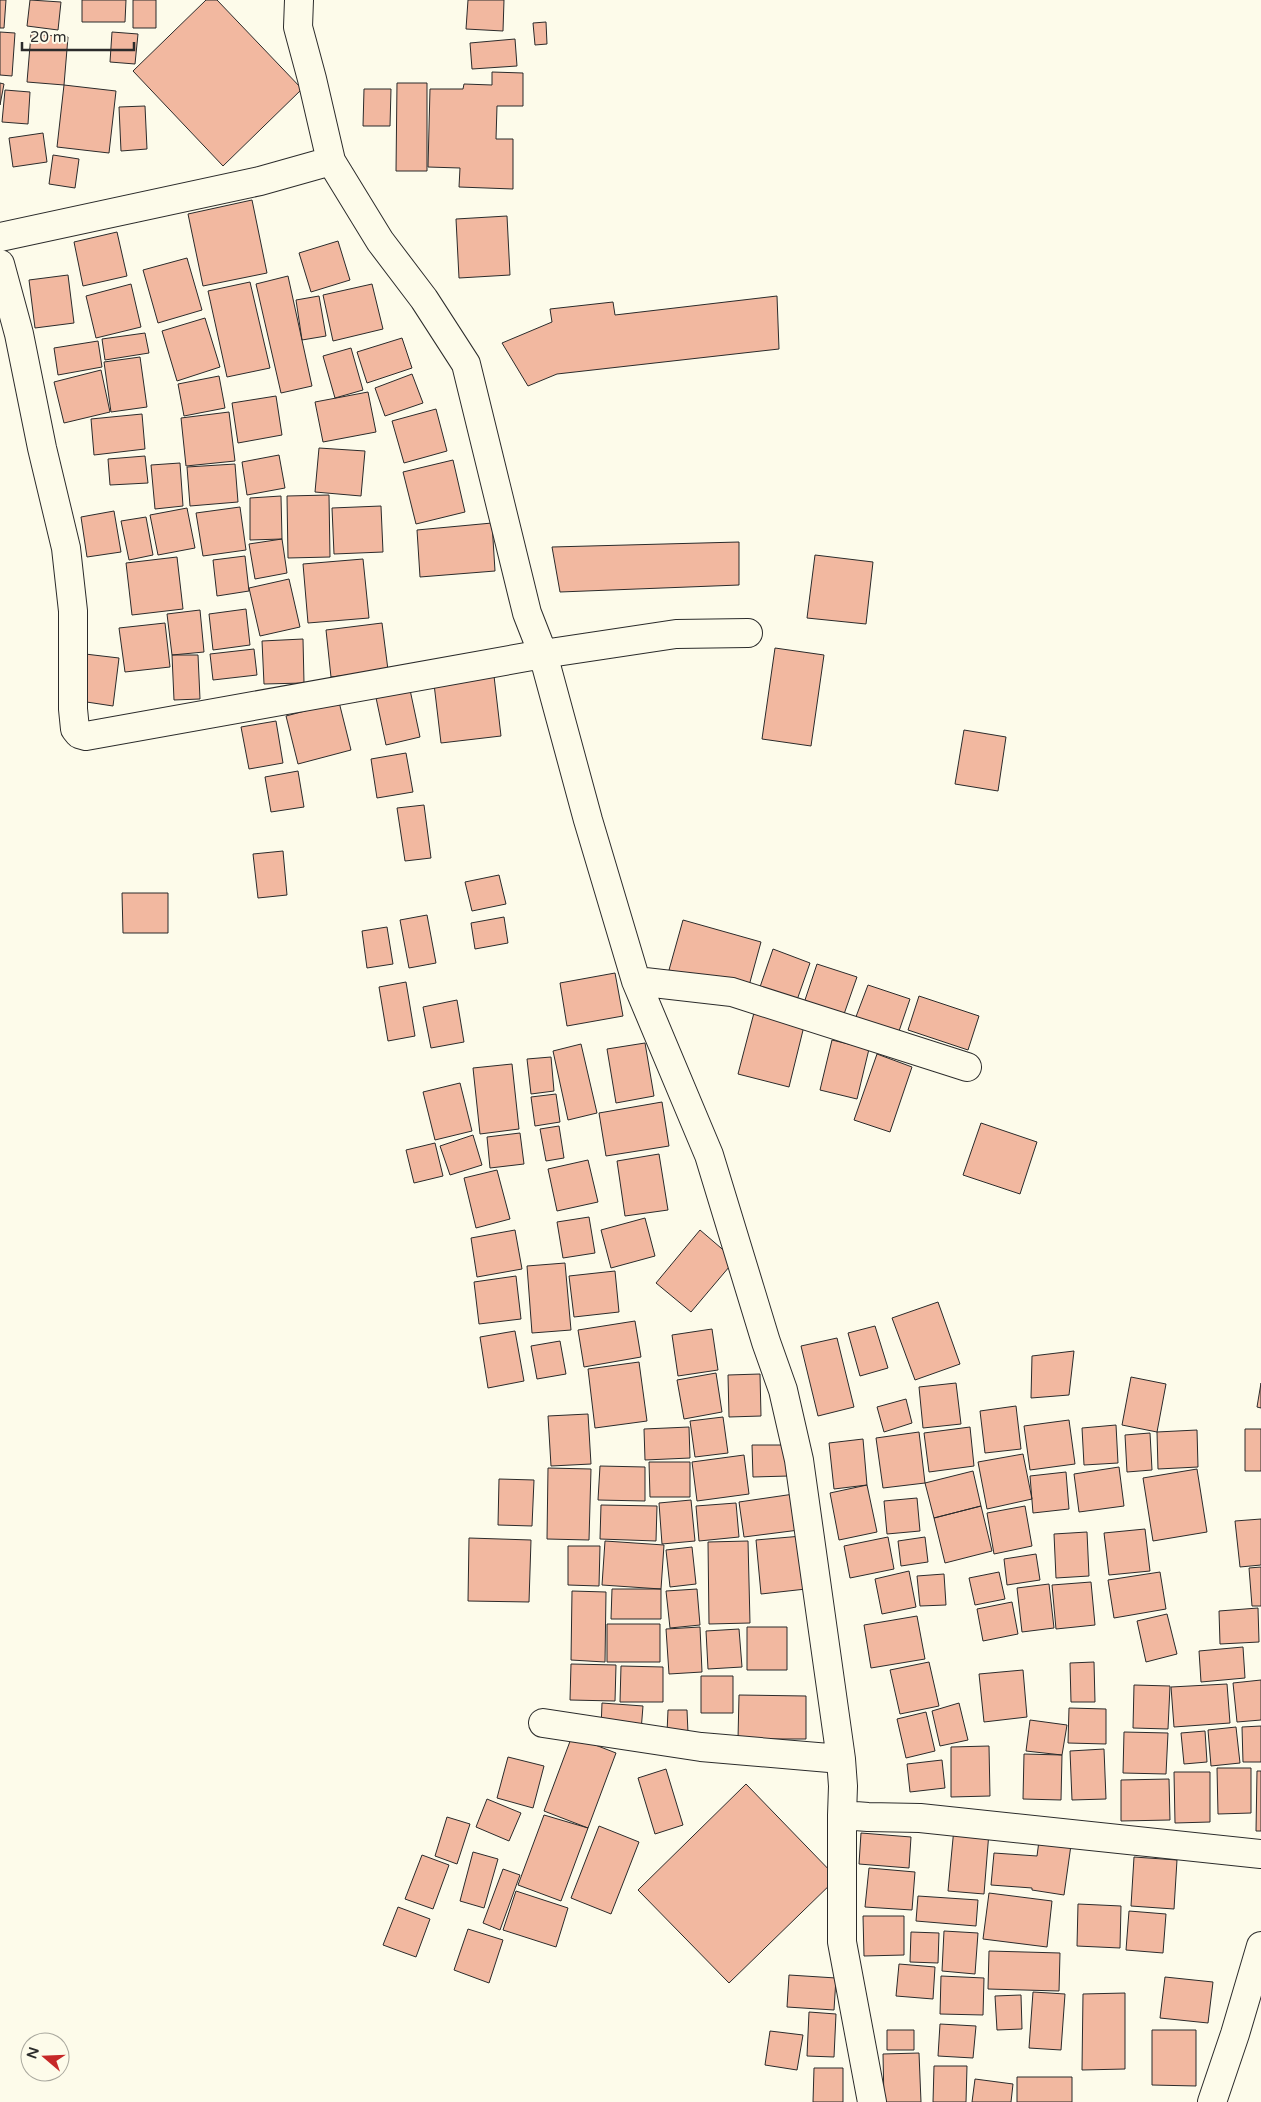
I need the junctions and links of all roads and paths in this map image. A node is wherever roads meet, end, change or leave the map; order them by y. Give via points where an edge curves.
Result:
1 (299, 0) edge
2 (331, 161) junction
3 (0, 237) edge
4 (0, 264) edge
5 (748, 633) dead end
6 (542, 654) junction
7 (636, 981) junction
8 (967, 1067) dead end
9 (543, 1723) dead end
10 (841, 1759) junction
11 (842, 1815) junction
12 (1261, 1854) edge
13 (1261, 1946) edge
14 (872, 2102) edge
15 (1212, 2102) edge

1 - 2 street via 298,27
2 - 3 street via 260,181
2 - 6 street via 380,241 424,299 466,364 527,613
4 - 6 street via 19,334 66,548 73,611 73,709 79,734 86,736
5 - 6 street via 676,634
6 - 7 street
7 - 8 street via 732,992
7 - 10 street via 710,1154 783,1390 799,1460
9 - 10 street via 701,1747
10 - 11 street
11 - 12 street via 920,1818
11 - 14 street via 842,1942
13 - 15 street

